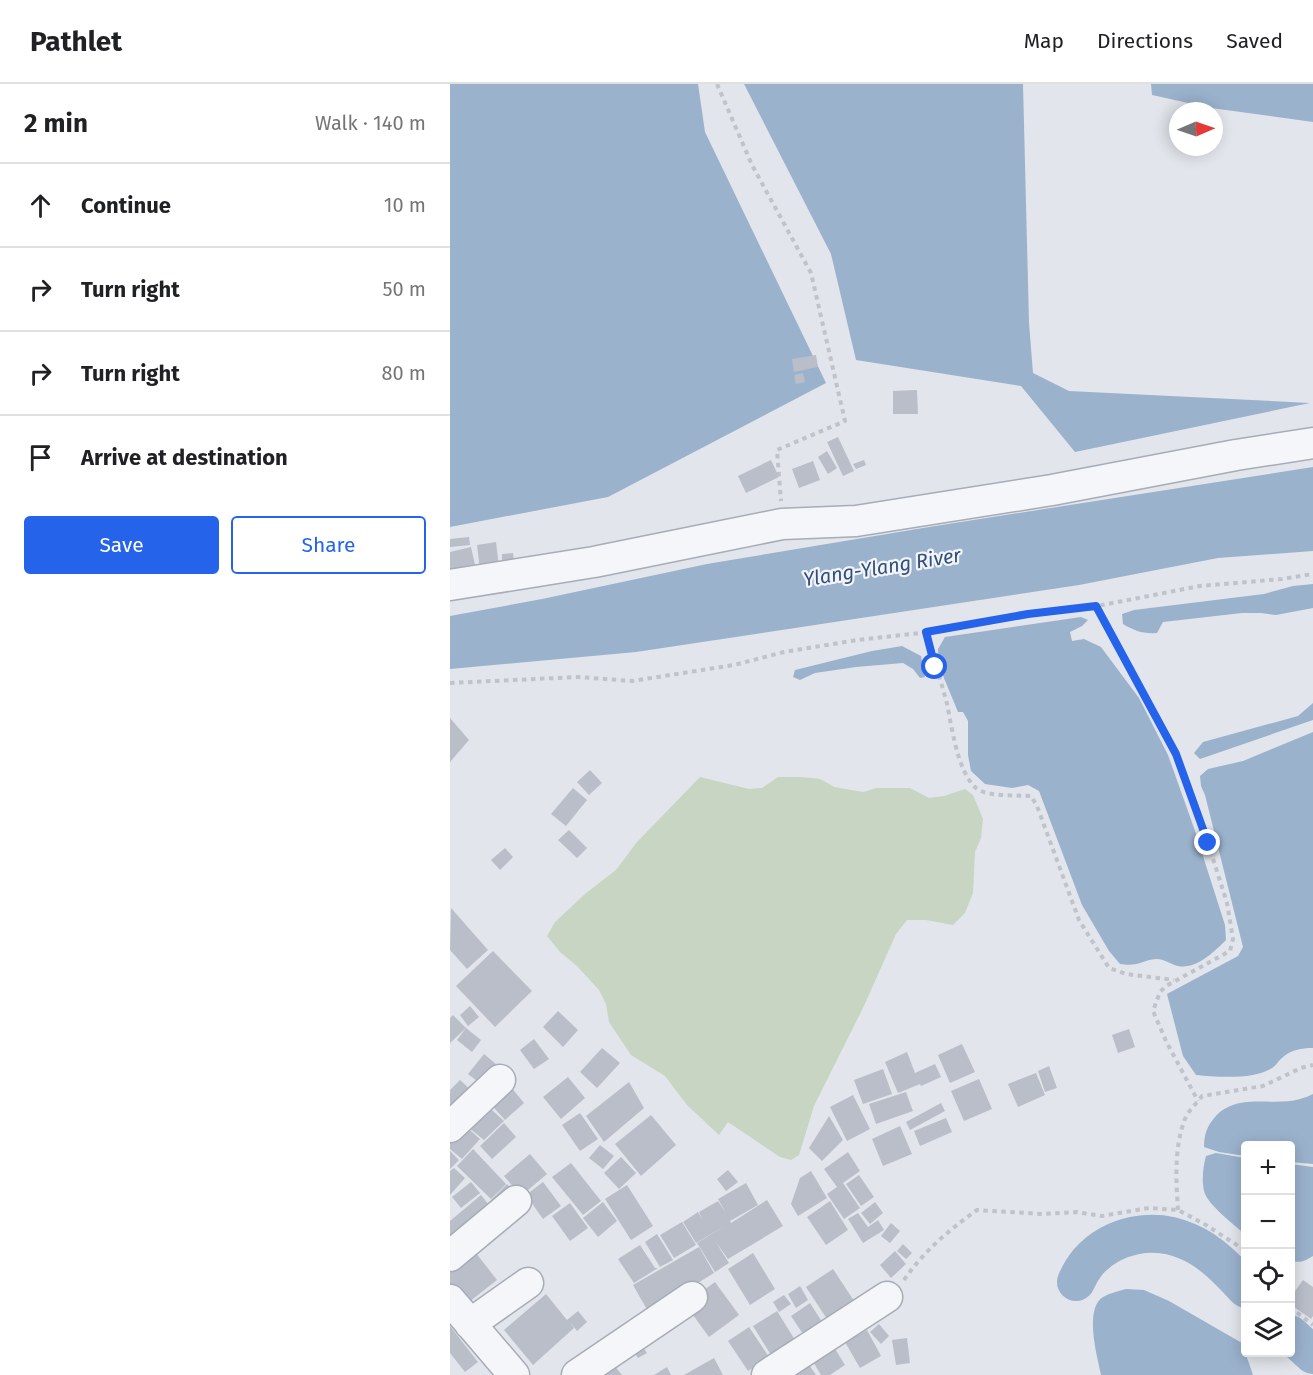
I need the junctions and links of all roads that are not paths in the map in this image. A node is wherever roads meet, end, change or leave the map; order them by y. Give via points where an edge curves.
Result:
1 (1313, 444) edge
2 (450, 585) edge
3 (500, 1080) dead end
4 (450, 1127) edge
5 (516, 1201) dead end
6 (450, 1256) edge
7 (528, 1283) dead end
8 (692, 1297) dead end
9 (887, 1298) road end
10 (450, 1300) edge
11 (470, 1324) junction
12 (509, 1373) edge
13 (576, 1375) edge
14 (767, 1375) edge

1 - 2 street via 856,521 782,524 594,562
3 - 4 street
5 - 6 street
7 - 11 street
8 - 13 street
9 - 14 street
10 - 11 street
11 - 12 street

